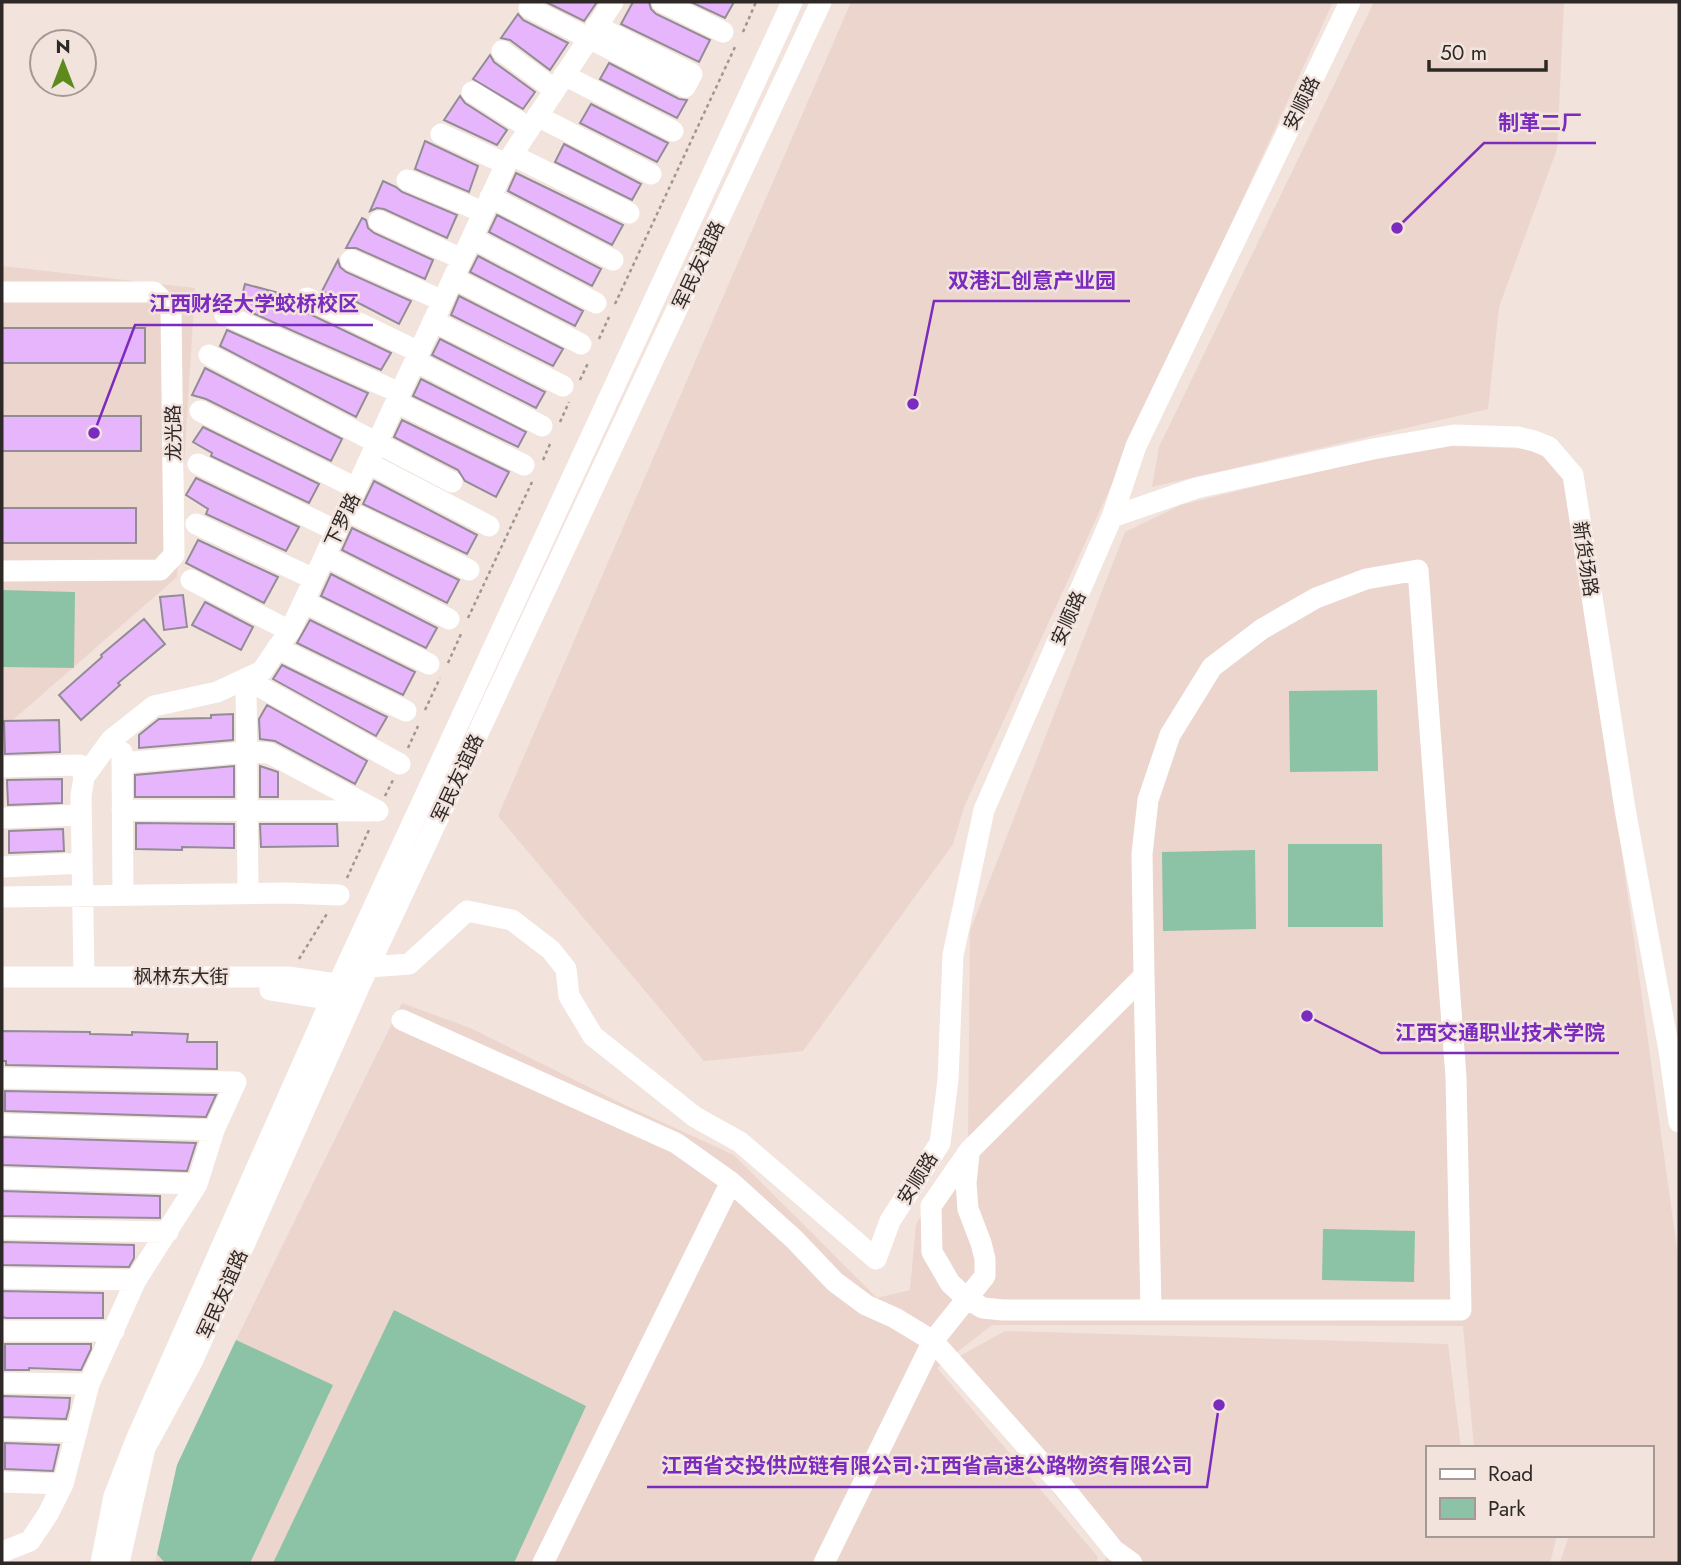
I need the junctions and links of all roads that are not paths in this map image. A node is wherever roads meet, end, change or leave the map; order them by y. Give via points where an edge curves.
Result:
1 (613, 2) edge
2 (662, 2) edge
3 (792, 2) edge
4 (821, 2) edge
5 (1350, 2) edge
6 (529, 8) dead end
7 (592, 32) junction
8 (723, 32) dead end
9 (502, 51) dead end
10 (559, 83) junction
11 (472, 92) dead end
12 (533, 122) junction
13 (673, 131) dead end
14 (440, 134) dead end
15 (509, 159) junction
16 (651, 174) dead end
17 (407, 180) dead end
18 (487, 204) junction
19 (629, 213) dead end
20 (379, 221) dead end
21 (472, 238) junction
22 (351, 260) dead end
23 (613, 260) dead end
24 (457, 269) junction
25 (2, 292) edge
26 (307, 298) dead end
27 (443, 301) junction
28 (596, 303) dead end
29 (225, 315) dead end
30 (433, 321) junction
31 (591, 344) road end
32 (209, 355) dead end
33 (417, 357) junction
34 (570, 392) road end
35 (398, 398) junction
36 (201, 411) dead end
37 (551, 430) road end
38 (377, 443) junction
39 (368, 463) junction
40 (198, 464) dead end
41 (533, 468) road end
42 (452, 482) dead end
43 (356, 488) junction
44 (346, 510) junction
45 (1112, 517) junction
46 (196, 524) dead end
47 (489, 526) dead end
48 (337, 531) junction
49 (325, 556) junction
50 (469, 570) dead end
51 (2, 571) edge
52 (314, 579) junction
53 (191, 580) dead end
54 (304, 602) junction
55 (449, 619) dead end
56 (284, 639) junction
57 (439, 668) road end
58 (246, 679) junction
59 (416, 717) road end
60 (122, 732) junction
61 (247, 752) junction
62 (122, 763) junction
63 (400, 764) road end
64 (2, 767) edge
65 (84, 777) junction
66 (247, 809) junction
67 (122, 810) junction
68 (81, 815) junction
69 (2, 818) edge
70 (82, 863) junction
71 (2, 867) edge
72 (248, 893) junction
73 (123, 895) junction
74 (339, 895) road end
75 (83, 896) junction
76 (2, 897) edge
77 (369, 967) junction
78 (84, 976) junction
79 (1144, 976) junction
80 (2, 977) edge
81 (2, 989) edge
82 (345, 993) junction
83 (402, 1020) dead end
84 (2, 1078) edge
85 (1679, 1122) edge
86 (2, 1124) edge
87 (214, 1130) junction
88 (969, 1151) junction
89 (2, 1178) edge
90 (732, 1182) junction
91 (197, 1184) junction
92 (2, 1229) edge
93 (169, 1232) junction
94 (2, 1278) edge
95 (136, 1280) junction
96 (967, 1299) junction
97 (1151, 1310) junction
98 (2, 1331) edge
99 (114, 1331) junction
100 (933, 1341) junction
101 (2, 1383) edge
102 (89, 1384) junction
103 (2, 1430) edge
104 (77, 1432) junction
105 (2, 1482) edge
106 (63, 1484) junction
107 (2, 1552) edge
108 (101, 1563) edge
109 (119, 1563) edge
110 (543, 1563) edge
111 (824, 1563) edge
112 (1132, 1563) edge

1 - 7 street, 下罗路
2 - 8 street
3 - 82 street, 军民友谊路
4 - 77 street, 军民友谊路
5 - 45 street, 安顺路 via 1136,446
6 - 7 street
7 - 10 street, 下罗路
9 - 10 street
10 - 12 street, 下罗路
10 - 13 street
11 - 12 street
12 - 15 street, 下罗路
12 - 16 street
14 - 15 street
15 - 18 street, 下罗路
15 - 19 street
17 - 18 street
18 - 21 street, 下罗路
18 - 23 street
20 - 24 street
21 - 24 street, 下罗路
21 - 28 street
22 - 27 street
24 - 27 street, 下罗路
24 - 31 street
25 - 51 street, 龙光路 via 154,292 172,309 174,555 160,570
26 - 33 street
27 - 30 street, 下罗路
29 - 35 street
30 - 33 street, 下罗路
30 - 34 street
32 - 38 street
33 - 35 street, 下罗路
33 - 37 street
35 - 38 street, 下罗路
35 - 41 street
36 - 43 street
38 - 39 street, 下罗路
38 - 42 street
39 - 43 street, 下罗路
39 - 47 street
40 - 48 street
43 - 44 street, 下罗路
44 - 48 street, 下罗路
44 - 50 street
45 - 77 street, 安顺路 via 984,810 953,955 948,1080 940,1143 890,1221 876,1259 740,1142 695,1117 593,1036 569,996 566,970 551,950 512,920 467,911 409,964
45 - 85 street, 新货场路 via 1196,488 1454,435 1518,437 1549,447 1573,475
46 - 52 street
48 - 49 street, 下罗路
49 - 52 street, 下罗路
49 - 55 street
52 - 54 street, 下罗路
53 - 56 street
54 - 56 street, 下罗路
54 - 57 street
56 - 58 street, 下罗路 via 261,671
56 - 59 street
58 - 60 street, 下罗路 via 217,692 154,706
58 - 61 street
58 - 63 street
60 - 62 street
60 - 65 street, 下罗路
61 - 62 street
61 - 66 street
61 - 66 street via 269,753 378,811
62 - 67 street
64 - 65 street via 80,765
65 - 68 street
66 - 67 street
66 - 72 street
67 - 73 street
68 - 69 street
68 - 70 street
70 - 71 street
70 - 75 street
72 - 73 street
72 - 74 street
73 - 75 street
75 - 76 street
75 - 78 street
77 - 82 street, 军民友谊路
78 - 80 street, 枫林东大街
78 - 82 street, 枫林东大街 via 288,977
79 - 88 street
79 - 97 street
79 - 97 street via 1142,854 1148,800 1170,734 1212,667 1262,629 1316,598 1366,579 1418,570 1456,1077 1461,1310
81 - 82 street, 枫林东大街
82 - 108 street, 军民友谊路 via 136,1440 114,1496
82 - 109 street, 军民友谊路 via 191,1362 145,1448
83 - 90 street via 676,1143
84 - 87 street via 236,1082
86 - 87 street
87 - 91 street
88 - 96 street via 968,1209 981,1243 985,1276
88 - 96 street via 931,1206 932,1252 950,1283
89 - 91 street
90 - 100 street via 835,1282 866,1305
90 - 110 street
91 - 93 street
92 - 93 street
93 - 95 street
94 - 95 street
95 - 99 street
96 - 97 street via 983,1308
96 - 100 street
98 - 99 street
99 - 102 street
100 - 111 street
100 - 112 street via 1114,1550
101 - 102 street
102 - 104 street
103 - 104 street
104 - 106 street
105 - 106 street
106 - 107 street via 30,1541

